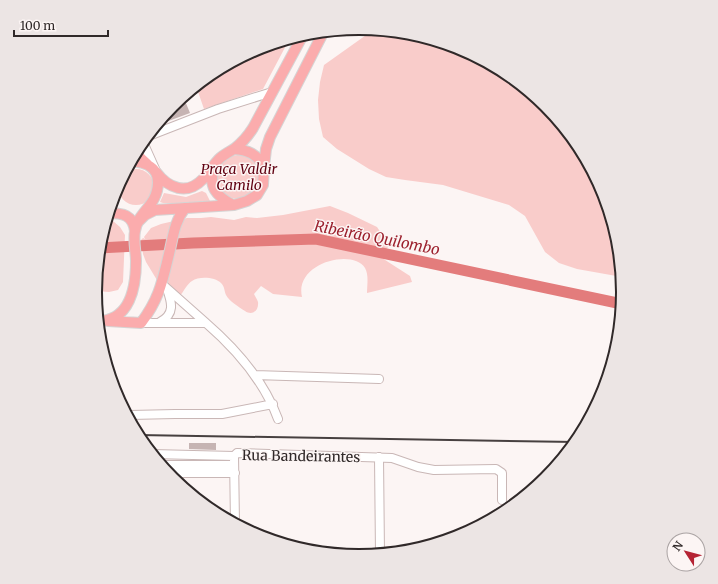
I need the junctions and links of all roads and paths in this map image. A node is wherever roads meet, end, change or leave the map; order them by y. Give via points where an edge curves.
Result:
1 (321, 38) edge
2 (299, 42) edge
3 (272, 92) junction
4 (158, 132) edge
5 (145, 149) edge
6 (234, 149) junction
7 (140, 157) edge
8 (137, 161) edge
9 (214, 165) junction
10 (264, 167) junction
11 (152, 169) junction
12 (234, 205) junction
13 (185, 208) junction
14 (115, 213) edge
15 (135, 231) junction
16 (164, 286) junction
17 (104, 320) edge
18 (104, 321) edge
19 (159, 322) junction
20 (141, 323) junction
21 (206, 323) junction
22 (255, 375) junction
23 (379, 379) dead end
24 (273, 404) junction
25 (133, 415) edge
26 (278, 419) dead end
27 (160, 454) edge
28 (234, 456) junction
29 (379, 457) junction
30 (170, 465) edge
31 (234, 469) junction
32 (176, 473) edge
33 (502, 500) dead end
34 (235, 517) edge
35 (380, 548) edge

1 - 10 main road via 270,137
2 - 3 main road
3 - 4 street
3 - 6 main road via 253,128
5 - 11 street
6 - 9 main road
6 - 10 main road via 255,155
7 - 11 main road
8 - 11 main road
9 - 11 main road via 197,184 184,189 167,183
9 - 12 main road via 212,183 215,191 221,198
10 - 12 main road via 263,185 256,195
11 - 15 main road via 158,180 158,188 155,198
12 - 13 main road
13 - 15 main road via 155,210 145,215
13 - 16 main road via 178,216 174,230
14 - 15 main road via 120,213 131,220
15 - 17 main road via 135,282 132,294 116,317
16 - 19 street via 171,299 171,307 166,319
16 - 20 main road
16 - 21 street
18 - 20 main road
19 - 20 street
19 - 21 street
21 - 22 street via 221,336
22 - 23 street
22 - 24 street
24 - 25 street via 222,414
24 - 26 street
27 - 28 street
28 - 29 street, Rua Bandeirantes via 237,453
28 - 31 street, Rua Bandeirantes
29 - 33 street, Rua Bandeirantes via 392,458 434,470 496,469 502,473
29 - 35 street
30 - 31 street
31 - 32 street
31 - 34 street, Rua Bandeirantes

